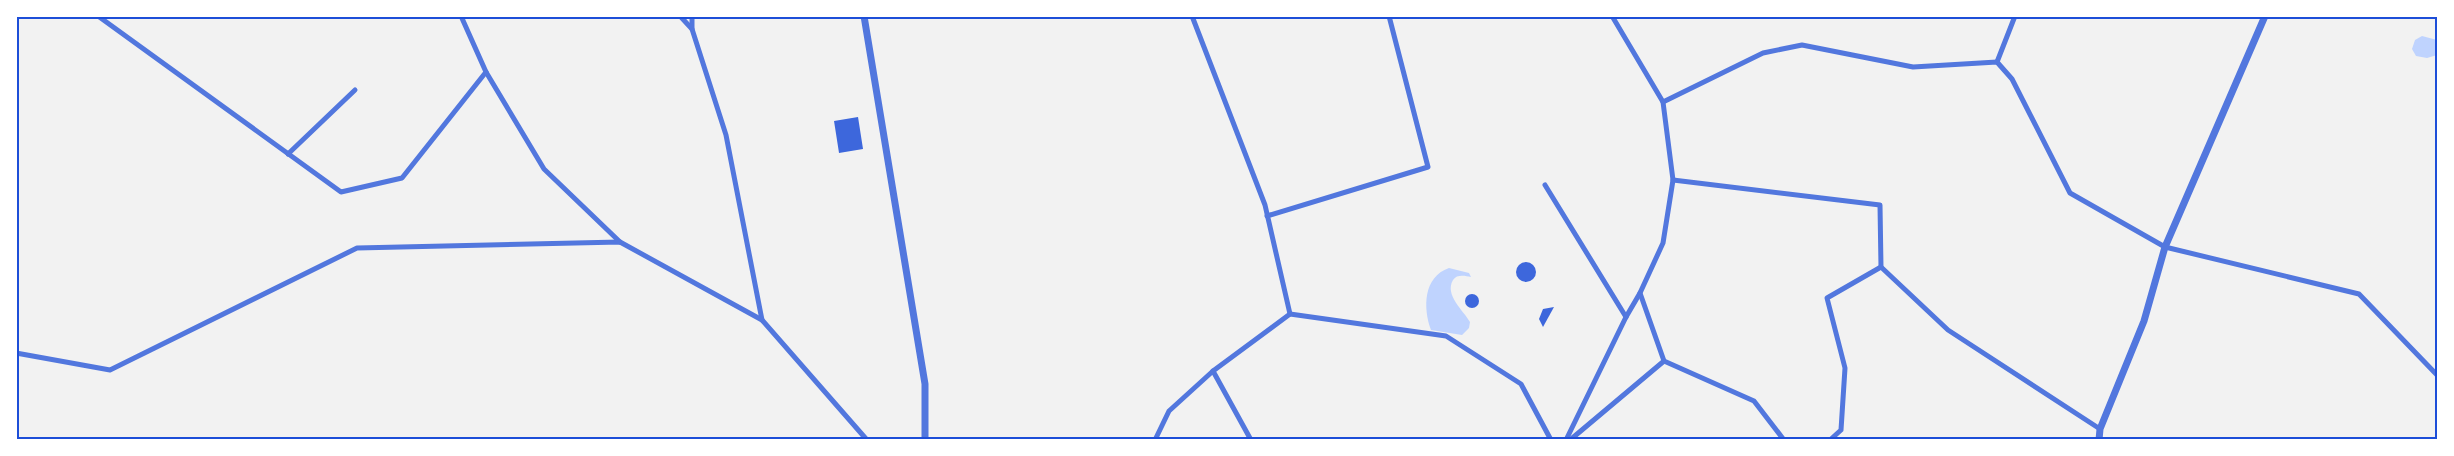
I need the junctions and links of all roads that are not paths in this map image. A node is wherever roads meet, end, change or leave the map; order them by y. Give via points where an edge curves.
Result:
1 (98, 16) edge
2 (461, 16) edge
3 (681, 16) edge
4 (692, 16) edge
5 (864, 16) edge
6 (1192, 16) edge
7 (1389, 16) edge
8 (1612, 16) edge
9 (2015, 16) edge
10 (2265, 16) edge
11 (692, 28) junction
12 (1997, 62) junction
13 (486, 72) junction
14 (355, 90) dead end
15 (1662, 102) junction
16 (288, 154) junction
17 (1673, 180) junction
18 (1545, 185) dead end
19 (1267, 216) junction
20 (620, 242) junction
21 (2164, 247) junction
22 (1881, 267) junction
23 (1640, 293) junction
24 (1290, 314) junction
25 (1626, 317) junction
26 (762, 320) junction
27 (16, 353) edge
28 (1664, 361) junction
29 (1213, 371) junction
30 (2438, 376) edge
31 (2100, 429) junction
32 (867, 440) edge
33 (925, 440) edge
34 (1155, 440) edge
35 (1251, 440) edge
36 (1551, 440) edge
37 (1568, 440) edge
38 (1784, 440) edge
39 (1830, 440) edge
40 (2099, 440) edge

1 - 16 street
2 - 13 street
3 - 11 street
4 - 11 street
5 - 33 street via 925,384
6 - 19 street
7 - 19 street via 1428,167
8 - 15 street
9 - 12 street
10 - 21 street
11 - 26 street via 726,135
12 - 15 street via 1913,67 1802,45 1763,52
12 - 21 street via 2012,79 2070,193
13 - 16 street via 402,178 341,192
13 - 20 street via 544,169
14 - 16 street
15 - 17 street
17 - 22 street via 1880,205
17 - 23 street via 1663,243
18 - 25 street
19 - 24 street
20 - 26 street
20 - 27 street via 357,248 110,370
21 - 30 street via 2359,294
21 - 31 street via 2144,321
22 - 31 street via 1948,330
22 - 39 street via 1827,298 1845,368 1841,430
23 - 25 street
23 - 28 street
24 - 29 street
24 - 36 street via 1446,336 1521,384
25 - 37 street
26 - 32 street
28 - 37 street
28 - 38 street via 1754,401
29 - 34 street via 1169,411
29 - 35 street
31 - 40 street

